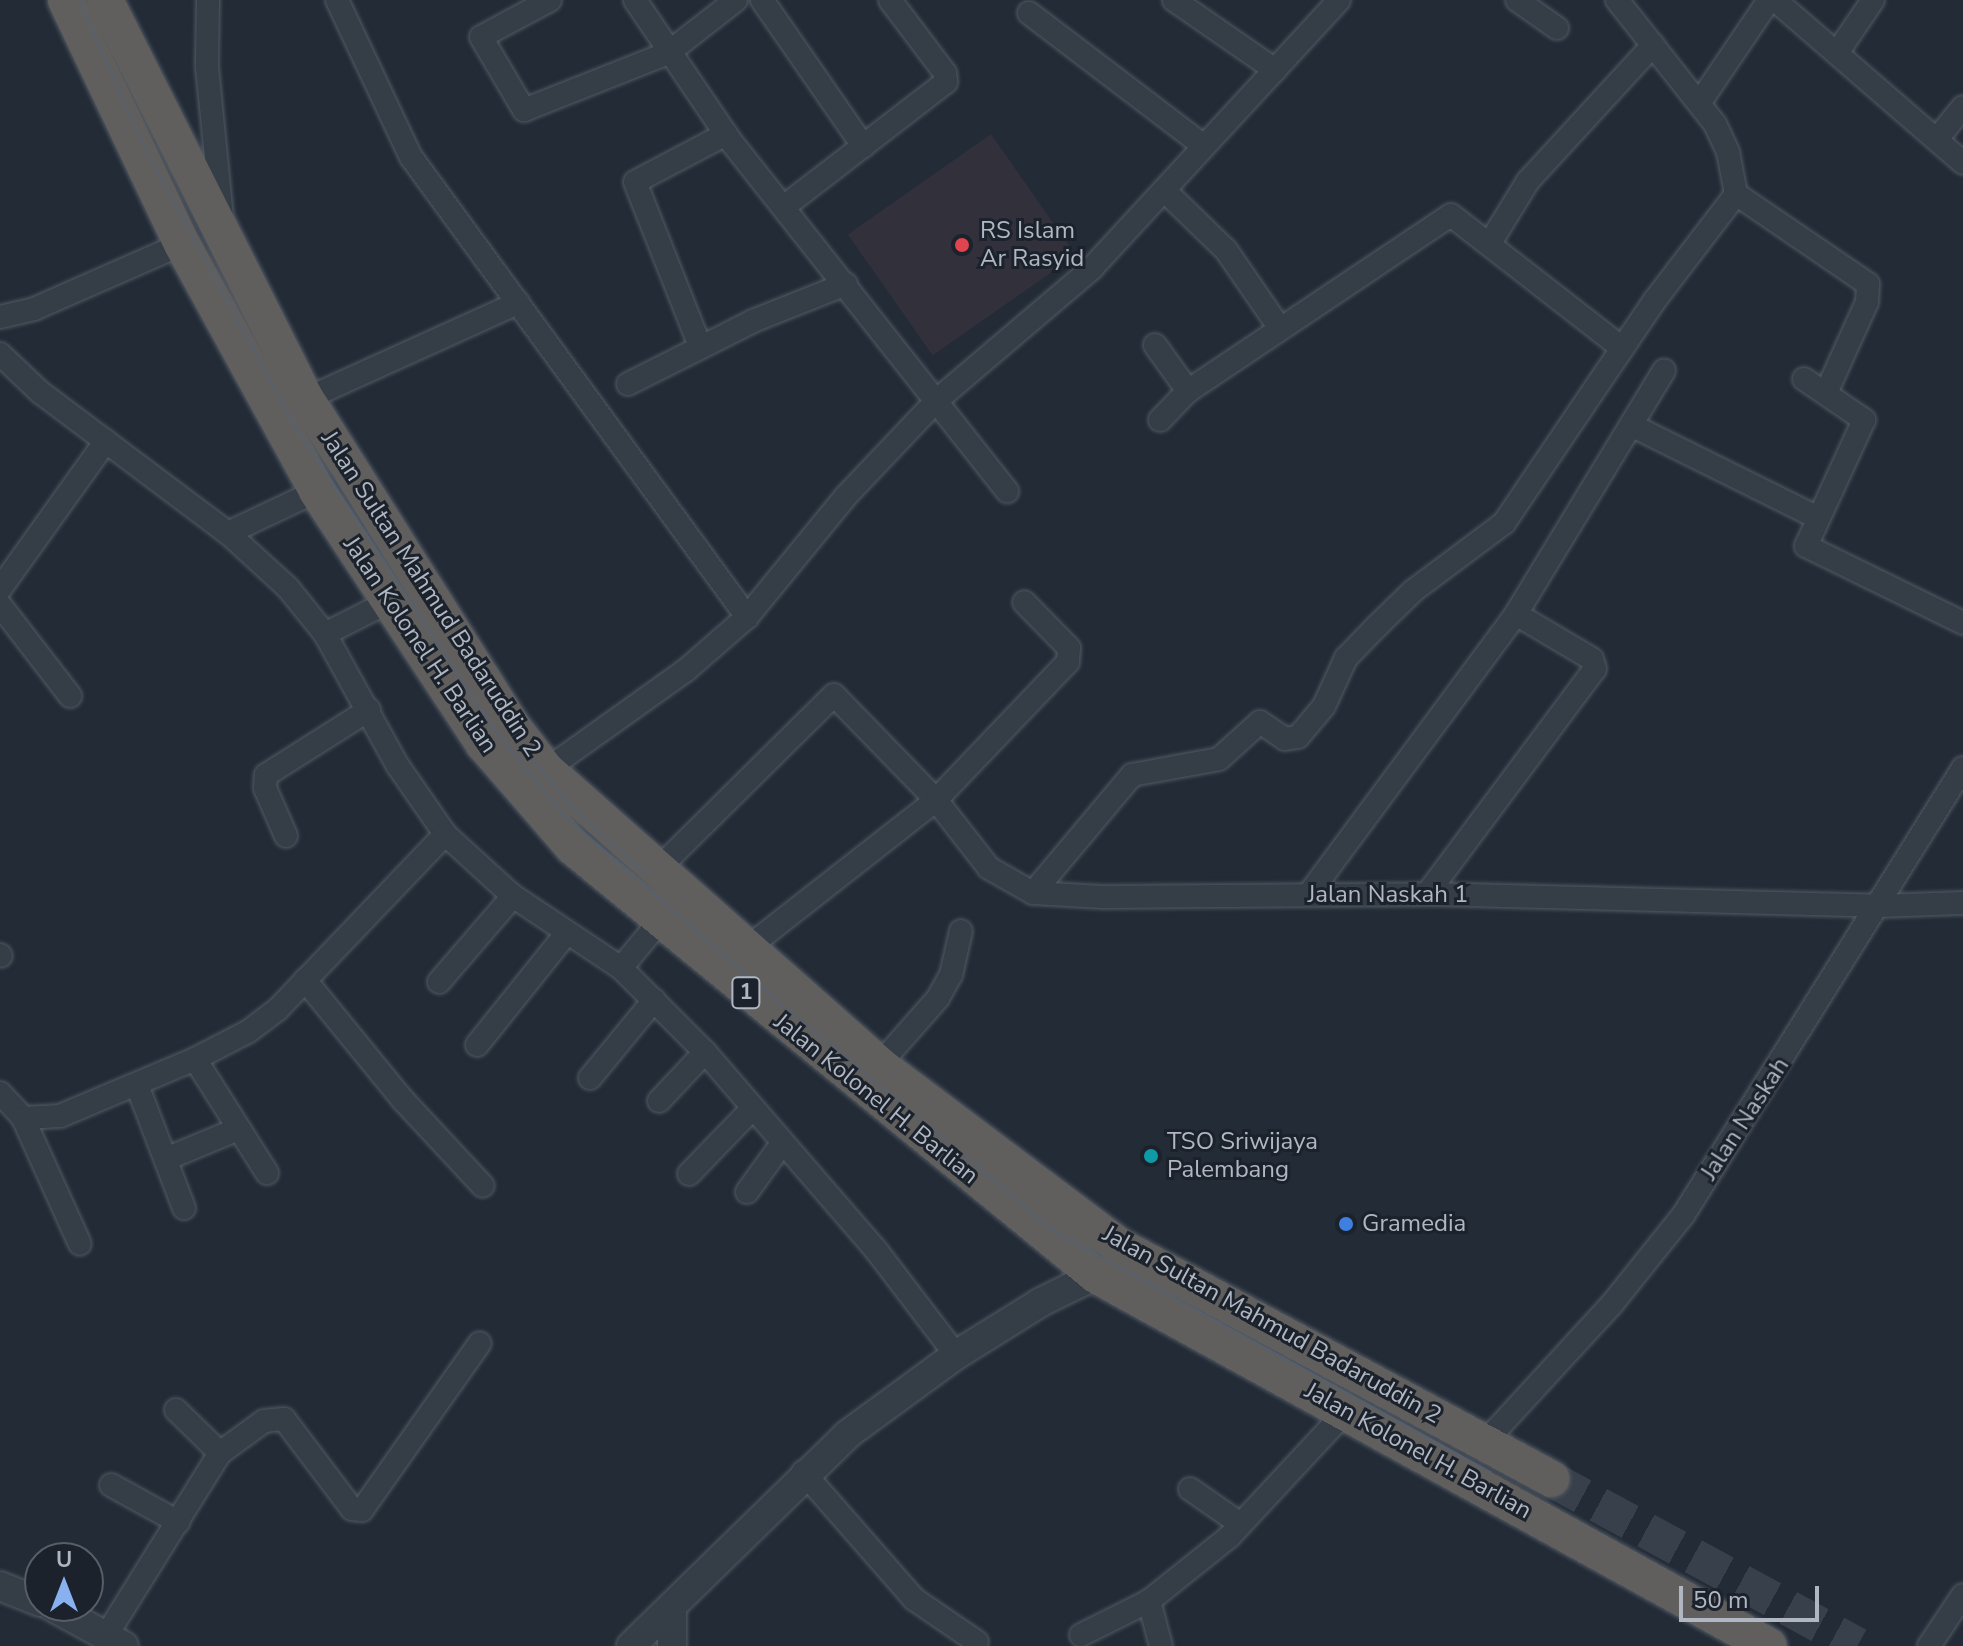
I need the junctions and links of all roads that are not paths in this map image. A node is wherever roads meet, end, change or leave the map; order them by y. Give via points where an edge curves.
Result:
1 (66, 0) edge
2 (105, 0) edge
3 (208, 0) edge
4 (337, 0) edge
5 (550, 0) edge
6 (635, 0) edge
7 (736, 0) edge
8 (762, 0) edge
9 (890, 0) edge
10 (1174, 0) edge
11 (1339, 0) edge
12 (1517, 0) edge
13 (1617, 0) edge
14 (1772, 0) edge
15 (1873, 0) edge
16 (512, 8) edge
17 (1029, 13) dead end
18 (1557, 28) dead end
19 (1653, 45) junction
20 (668, 53) junction
21 (1837, 53) junction
22 (1275, 70) junction
23 (1700, 102) junction
24 (1963, 107) edge
25 (726, 134) junction
26 (1937, 139) junction
27 (1202, 145) junction
28 (863, 146) junction
29 (1963, 163) edge
30 (1164, 190) junction
31 (1736, 194) junction
32 (785, 206) junction
33 (1490, 243) junction
34 (182, 244) junction
35 (225, 245) junction
36 (846, 284) junction
37 (518, 303) junction
38 (0, 317) edge
39 (1279, 327) junction
40 (1155, 345) dead end
41 (700, 346) junction
42 (1622, 348) junction
43 (0, 354) edge
44 (1664, 371) dead end
45 (1804, 379) dead end
46 (628, 384) dead end
47 (1188, 391) junction
48 (1826, 393) junction
49 (306, 399) junction
50 (936, 401) junction
51 (1160, 420) dead end
52 (1631, 425) junction
53 (106, 441) junction
54 (317, 491) junction
55 (1007, 491) dead end
56 (1818, 518) junction
57 (228, 533) junction
58 (392, 600) junction
59 (1024, 602) dead end
60 (2, 603) edge
61 (1516, 614) junction
62 (747, 617) junction
63 (1963, 623) edge
64 (325, 634) junction
65 (70, 696) dead end
66 (369, 710) junction
67 (1963, 768) edge
68 (546, 770) junction
69 (936, 800) junction
70 (445, 834) junction
71 (286, 836) dead end
72 (656, 871) junction
73 (1033, 893) junction
74 (1309, 894) junction
75 (1427, 894) junction
76 (513, 896) junction
77 (1963, 903) edge
78 (1879, 906) junction
79 (659, 922) junction
80 (961, 931) dead end
81 (566, 934) junction
82 (746, 949) junction
83 (621, 968) junction
84 (305, 980) junction
85 (439, 982) dead end
86 (654, 1000) junction
87 (477, 1045) dead end
88 (705, 1052) junction
89 (195, 1059) junction
90 (879, 1065) junction
91 (590, 1078) dead end
92 (137, 1085) junction
93 (0, 1093) edge
94 (659, 1101) dead end
95 (752, 1109) junction
96 (23, 1118) junction
97 (238, 1129) junction
98 (781, 1145) junction
99 (166, 1159) junction
100 (267, 1173) dead end
101 (689, 1174) dead end
102 (483, 1186) dead end
103 (747, 1192) dead end
104 (184, 1208) dead end
105 (80, 1244) dead end
106 (1096, 1275) junction
107 (480, 1343) dead end
108 (956, 1355) junction
109 (176, 1410) dead end
110 (1346, 1411) junction
111 (1486, 1441) junction
112 (220, 1453) junction
113 (803, 1472) junction
114 (1551, 1479) tunnel mouth
115 (111, 1485) dead end
116 (1190, 1489) dead end
117 (178, 1522) junction
118 (1239, 1523) junction
119 (4, 1594) edge
120 (1963, 1595) edge
121 (24, 1598) edge
122 (1149, 1601) junction
123 (672, 1609) junction
124 (80, 1622) edge
125 (1081, 1635) dead end
126 (115, 1641) edge
127 (977, 1642) dead end
128 (1752, 1642) edge
129 (631, 1646) edge
130 (672, 1646) edge
131 (1161, 1646) edge
132 (1929, 1646) edge

1 - 34 highway, Jalan Kolonel H. Barlian / 1
2 - 35 highway, Jalan Sultan Mahmud Badaruddin 2 / 1
3 - 35 street via 207,67
4 - 37 street via 411,157
5 - 16 street
6 - 20 street
7 - 20 street
8 - 28 street
9 - 28 street via 946,79
10 - 22 street
11 - 22 street
12 - 18 street
13 - 19 street
14 - 21 street
14 - 23 street
15 - 21 street
16 - 20 street via 480,41 524,110
17 - 27 street
19 - 23 street
19 - 33 street via 1528,181
20 - 25 street
21 - 26 street
22 - 27 street
23 - 31 street via 1728,152
24 - 26 street
25 - 32 street
25 - 41 street via 638,178 635,185
26 - 29 street
27 - 30 street
28 - 32 street
30 - 39 street via 1226,250
30 - 50 street via 1092,268
31 - 42 street
31 - 48 street via 1868,284 1867,302
32 - 36 street
33 - 39 street via 1455,216 1447,216
33 - 42 street
34 - 38 street via 34,309
34 - 54 highway, Jalan Kolonel H. Barlian / 1
35 - 49 highway, Jalan Sultan Mahmud Badaruddin 2 / 1
36 - 41 street
36 - 50 street
37 - 49 street
37 - 62 street
39 - 47 street
40 - 47 street
41 - 46 street
42 - 73 street via 1504,523 1413,591 1346,658 1324,706 1298,737 1285,739 1260,722 1219,759 1132,775
43 - 53 street
44 - 52 street
45 - 48 street
47 - 51 street
48 - 56 street via 1864,423
49 - 68 highway, Jalan Sultan Mahmud Badaruddin 2 / 1 via 512,726
50 - 55 street
50 - 62 street via 846,496
52 - 56 street
52 - 61 street
53 - 57 street
53 - 60 street
54 - 57 street
54 - 58 highway, Jalan Kolonel H. Barlian / 1
56 - 63 street via 1808,548
57 - 64 street via 288,588
58 - 64 street
58 - 79 highway, Jalan Kolonel H. Barlian / 1 via 508,775 573,847
59 - 69 street via 1069,648 1069,660
60 - 65 street
61 - 74 street
61 - 75 street via 1592,659 1595,669
62 - 68 street via 685,671
64 - 66 street
66 - 70 street via 398,766
66 - 71 street via 266,775 265,788
67 - 78 street, Jalan Naskah
68 - 72 highway, Jalan Sultan Mahmud Badaruddin 2 / 1
69 - 72 street, Jalan Naskah 1 via 834,695
69 - 73 street, Jalan Naskah 1 via 989,868
69 - 82 street
70 - 76 street
70 - 84 street
72 - 82 highway, Jalan Sultan Mahmud Badaruddin 2 / 1
73 - 74 street, Jalan Naskah 1
74 - 75 street, Jalan Naskah 1
75 - 78 street, Jalan Naskah 1
76 - 81 street
76 - 85 street
77 - 78 street, Jalan Naskah 1
78 - 111 street, Jalan Naskah via 1684,1214 1612,1304
79 - 83 street
79 - 106 highway, Jalan Kolonel H. Barlian / 1
80 - 90 street via 951,975 938,998
81 - 83 street
81 - 87 street
82 - 90 highway, Jalan Sultan Mahmud Badaruddin 2 / 1
83 - 86 street
84 - 89 street via 264,1020
84 - 102 street via 403,1100
86 - 88 street
86 - 91 street
88 - 94 street
88 - 95 street
89 - 92 street
89 - 97 street
90 - 111 highway, Jalan Sultan Mahmud Badaruddin 2 / 1 via 1119,1246
92 - 96 street via 60,1116
92 - 99 street
93 - 96 street
95 - 98 street
95 - 101 street
96 - 105 street
97 - 99 street
97 - 100 street
98 - 103 street
98 - 108 street via 876,1250
99 - 104 street
106 - 108 street
106 - 110 highway, Jalan Kolonel H. Barlian / 1
107 - 112 street via 362,1510 352,1509 284,1419 264,1421
108 - 113 street
109 - 112 street
110 - 118 street
110 - 128 highway, Jalan Kolonel H. Barlian / 1
111 - 114 highway, Jalan Sultan Mahmud Badaruddin 2 / 1
112 - 117 street
113 - 123 street
113 - 127 street via 914,1599
115 - 117 street
116 - 118 street
117 - 126 street
118 - 122 street via 1196,1568
119 - 121 street
120 - 132 street
122 - 125 street
122 - 131 street
123 - 129 street
123 - 130 street
124 - 126 street

